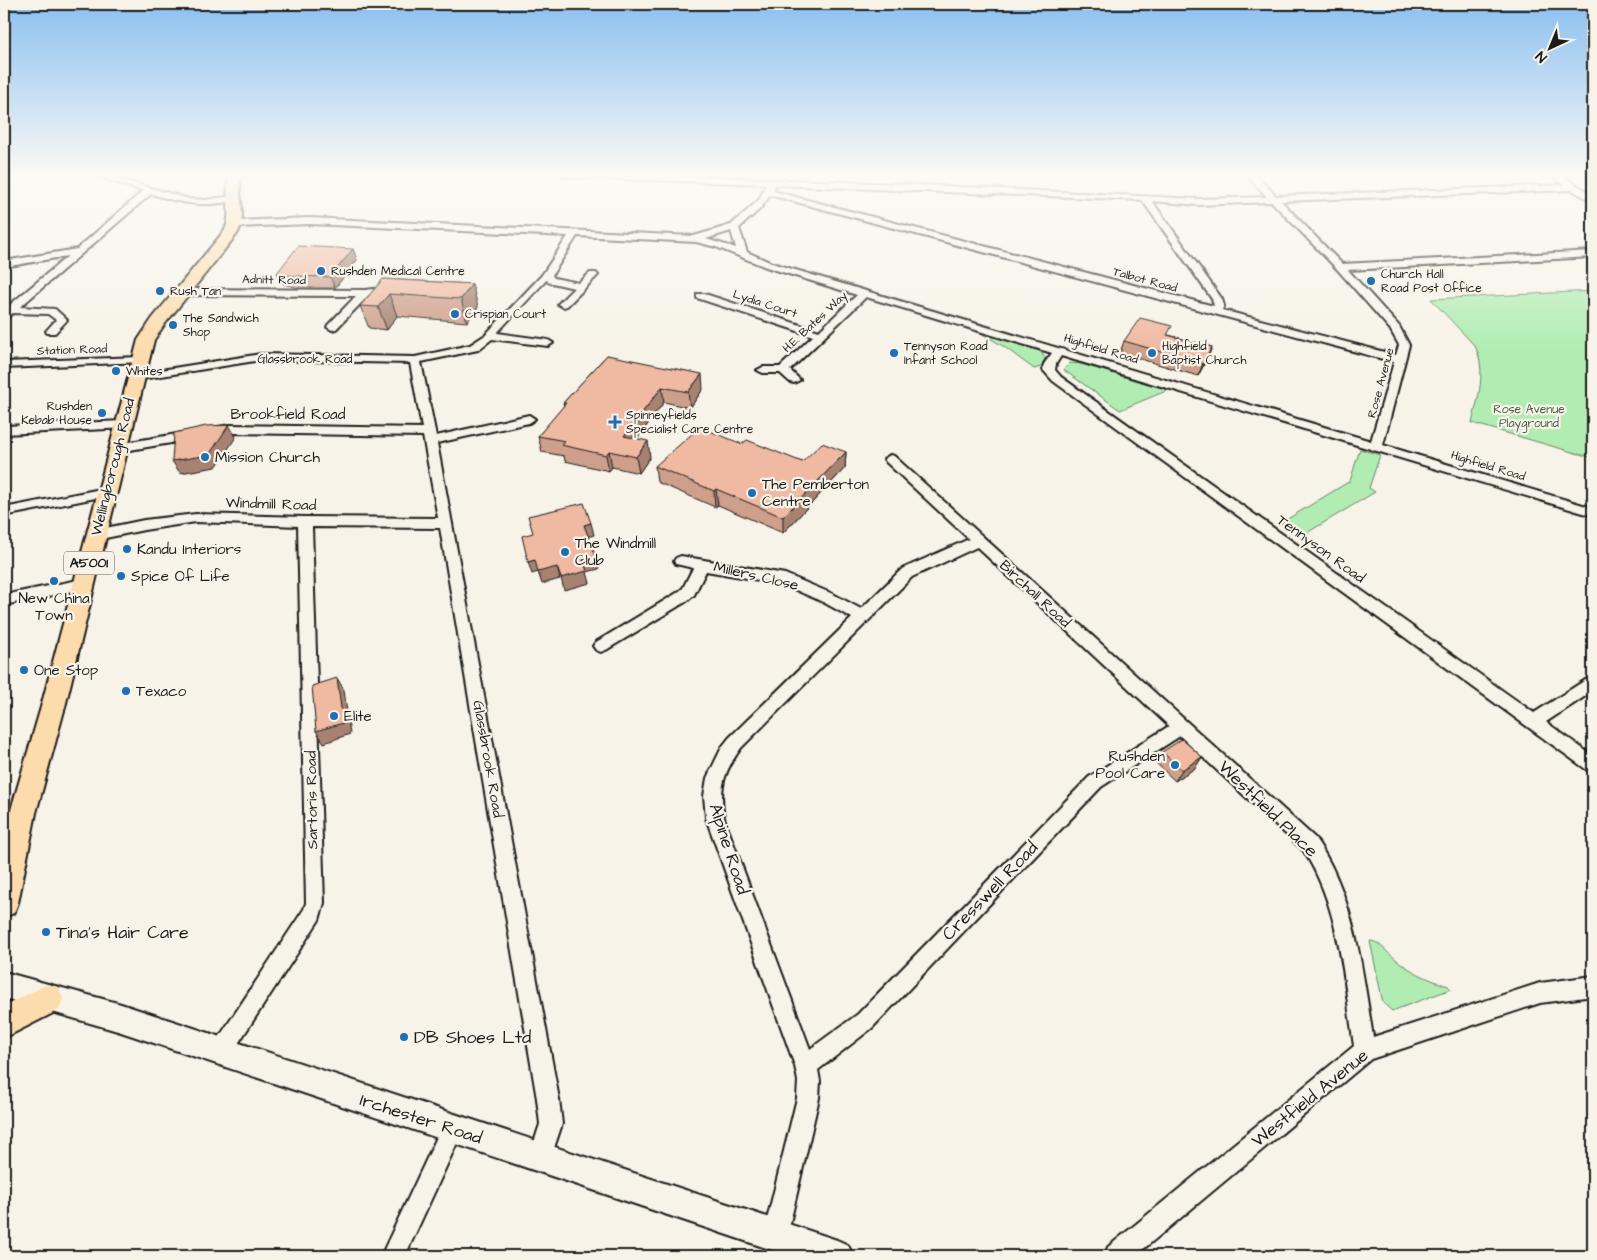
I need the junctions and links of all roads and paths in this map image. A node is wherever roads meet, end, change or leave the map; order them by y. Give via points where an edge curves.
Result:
1 (100, 233) edge
2 (230, 233) edge
3 (532, 233) edge
4 (714, 233) edge
5 (736, 233) edge
6 (933, 233) edge
7 (1170, 233) edge
8 (1308, 233) edge
9 (573, 235) junction
10 (695, 239) junction
11 (78, 251) junction
12 (743, 254) junction
13 (1593, 254) edge
14 (4, 264) edge
15 (1340, 267) junction
16 (547, 275) junction
17 (592, 275) dead end
18 (581, 286) junction
19 (401, 289) edge
20 (182, 292) junction
21 (365, 293) junction
22 (865, 294) junction
23 (701, 296) dead end
24 (563, 304) dead end
25 (1216, 312) junction
26 (7, 313) edge
27 (332, 327) dead end
28 (51, 331) dead end
29 (490, 335) junction
30 (821, 336) junction
31 (548, 343) dead end
32 (1059, 351) junction
33 (415, 360) junction
34 (1400, 360) junction
35 (4, 366) edge
36 (138, 368) junction
37 (762, 370) dead end
38 (783, 370) junction
39 (794, 380) dead end
40 (529, 419) dead end
41 (124, 425) junction
42 (4, 430) edge
43 (429, 436) junction
44 (1376, 447) junction
45 (118, 448) junction
46 (890, 460) dead end
47 (106, 492) junction
48 (4, 512) edge
49 (1593, 512) edge
50 (305, 522) junction
51 (446, 523) junction
52 (96, 535) junction
53 (978, 541) junction
54 (681, 561) dead end
55 (702, 565) junction
56 (84, 584) junction
57 (4, 600) edge
58 (863, 617) junction
59 (601, 646) dead end
60 (1593, 683) edge
61 (1533, 722) junction
62 (1181, 726) junction
63 (1593, 765) edge
64 (4, 897) edge
65 (4, 985) edge
66 (1593, 986) edge
67 (48, 998) junction
68 (4, 1023) edge
69 (1365, 1050) junction
70 (221, 1052) junction
71 (806, 1066) junction
72 (452, 1130) junction
73 (540, 1158) junction
74 (775, 1236) junction
75 (393, 1256) edge
76 (838, 1256) edge
77 (1117, 1256) edge

1 - 11 street
2 - 20 main road, Wellingborough Road / A5001
3 - 9 street
4 - 10 street
5 - 12 street
6 - 25 street, Talbot Road
7 - 25 street via 1217,299 1219,306
8 - 15 street, Rose Avenue
9 - 10 street
9 - 16 street
10 - 12 street, Highfield Road
11 - 14 street
11 - 26 street
12 - 22 street, Highfield Road
13 - 15 street
15 - 34 street, Rose Avenue via 1395,328 1404,345
16 - 18 street via 551,280
16 - 29 street
17 - 18 street
18 - 24 street
19 - 21 street, Adnitt Road
20 - 21 street, Adnitt Road
20 - 36 main road, Wellingborough Road / A5001 via 151,330
21 - 27 street
22 - 30 street, H.E. Bates Way
22 - 32 street, Highfield Road
23 - 30 street, Lydia Court
25 - 34 street, Talbot Road
26 - 28 street via 55,312 62,320
29 - 31 street
29 - 33 street, Glassbrook Road via 474,348
30 - 38 street, H.E. Bates Way
32 - 44 street, Highfield Road
32 - 61 street, Tennyson Road via 1049,370 1057,378
33 - 36 street, Glassbrook Road via 261,357
33 - 43 street, Glassbrook Road
34 - 44 street, Rose Avenue
35 - 36 street, Station Road
36 - 41 main road, Wellingborough Road / A5001
37 - 38 street, H.E. Bates Way
38 - 39 street, H.E. Bates Way
40 - 43 street, Brookfield Road
41 - 42 street
41 - 45 main road, Wellingborough Road / A5001
43 - 45 street, Brookfield Road via 230,429
43 - 51 street, Glassbrook Road
44 - 49 street, Highfield Road
45 - 47 main road, Wellingborough Road / A5001
46 - 53 street, Birchall Road
47 - 48 street
47 - 52 main road, Wellingborough Road / A5001
50 - 51 street, Windmill Road
50 - 52 street, Windmill Road via 196,518
50 - 70 street, Sartoris Road via 314,903 312,913
51 - 73 street, Glassbrook Road via 548,1099 551,1124
52 - 56 main road, Wellingborough Road / A5001
53 - 58 street, Alpine Road via 907,573
53 - 62 street, Birchall Road
54 - 55 street, Millers Close
55 - 58 street, Millers Close via 785,580
55 - 59 street, Millers Close via 682,598
56 - 57 street
56 - 64 main road, Wellingborough Road / A5001
58 - 71 street, Alpine Road via 735,743 714,780 715,818
60 - 61 street
61 - 63 street, Tennyson Road
62 - 69 street, Westfield Place via 1308,844 1322,863 1346,932
62 - 71 street, Cresswell Road via 1101,776 865,1021
65 - 67 main road, Irchester Road
66 - 69 street, Westfield Avenue via 1540,993
67 - 68 main road
67 - 70 main road, Irchester Road via 121,1018
69 - 77 street, Westfield Avenue
70 - 72 main road, Irchester Road
71 - 74 street, Alpine Road via 808,1098
72 - 73 main road, Irchester Road
72 - 75 street
73 - 74 main road, Irchester Road
74 - 76 main road, Irchester Road

